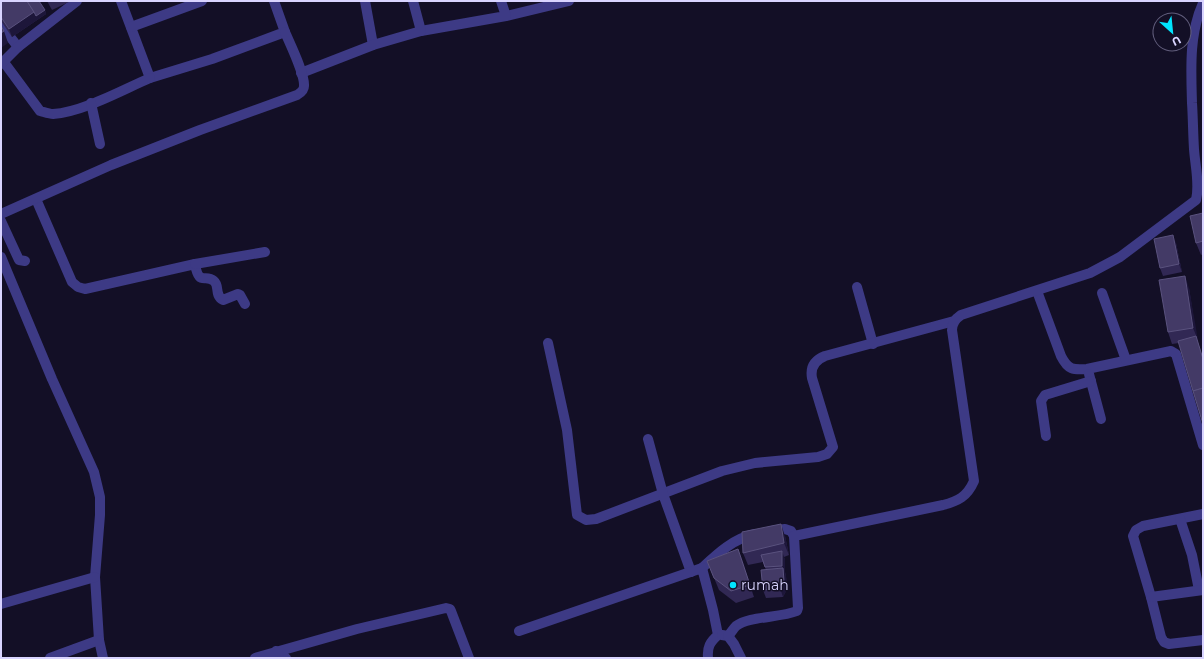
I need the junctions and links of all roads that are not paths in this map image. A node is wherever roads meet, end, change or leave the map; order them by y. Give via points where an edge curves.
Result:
1 (77, 1) edge
2 (120, 1) edge
3 (202, 1) edge
4 (274, 1) edge
5 (365, 1) edge
6 (413, 1) edge
7 (501, 1) edge
8 (569, 1) edge
9 (1203, 3) edge
10 (506, 16) junction
11 (1, 25) edge
12 (131, 27) junction
13 (421, 31) junction
14 (285, 32) junction
15 (374, 45) junction
16 (18, 47) junction
17 (2, 63) edge
18 (301, 74) junction
19 (150, 78) junction
20 (91, 103) junction
21 (100, 144) dead end
22 (36, 199) junction
23 (1, 214) edge
24 (1, 221) edge
25 (265, 252) dead end
26 (1, 257) edge
27 (25, 261) dead end
28 (195, 264) junction
29 (856, 287) dead end
30 (1037, 291) junction
31 (1102, 293) dead end
32 (245, 304) dead end
33 (954, 321) junction
34 (548, 343) dead end
35 (873, 344) junction
36 (1126, 360) junction
37 (1087, 369) junction
38 (1091, 381) junction
39 (1101, 419) dead end
40 (1046, 436) dead end
41 (648, 439) dead end
42 (1203, 445) edge
43 (663, 494) junction
44 (1203, 514) edge
45 (1180, 519) junction
46 (794, 536) junction
47 (702, 568) junction
48 (691, 572) junction
49 (95, 577) junction
50 (1201, 590) edge
51 (1151, 597) junction
52 (1, 604) edge
53 (518, 631) dead end
54 (723, 635) junction
55 (99, 640) junction
56 (1203, 640) edge
57 (276, 651) junction
58 (50, 658) edge
59 (102, 658) edge
60 (255, 658) edge
61 (286, 658) edge
62 (469, 658) edge
63 (708, 658) edge
64 (741, 658) edge

1 - 16 street
2 - 12 street
3 - 12 street
4 - 14 street
5 - 15 street
6 - 13 street
7 - 10 street
8 - 10 street
9 - 30 street via 1193,37 1194,146 1198,192 1196,200 1109,264
10 - 13 street
11 - 16 street
12 - 19 street
13 - 15 street
14 - 18 street
14 - 19 street via 212,59
15 - 18 street
16 - 17 street
17 - 20 street via 40,111 52,114
18 - 22 street via 303,90 296,95 111,165
19 - 20 street
20 - 21 street
22 - 23 street
22 - 28 street via 72,282 78,287 86,289
24 - 27 street via 19,260
25 - 28 street
26 - 49 street via 94,472 100,497
28 - 32 street via 198,276 215,282 219,298 223,300 238,294
29 - 35 street
30 - 33 street via 961,315
30 - 37 street via 1064,364 1077,370
31 - 36 street
33 - 35 street
33 - 46 street via 952,330 974,481 970,490 959,499 942,505
34 - 43 street via 568,430 577,515 586,520 596,519
35 - 43 street via 820,358 812,368 812,378 833,447 827,454 722,470
36 - 37 street
36 - 42 street via 1171,351 1176,354
37 - 38 street
38 - 39 street
38 - 40 street via 1042,397
41 - 43 street
43 - 48 street
44 - 45 street
45 - 50 street
45 - 51 street via 1143,526 1136,530 1133,536
46 - 47 street via 785,528 746,536 717,554
46 - 54 street via 797,611 746,622
47 - 48 street
47 - 54 street
48 - 53 street
49 - 52 street
49 - 55 street
50 - 51 street
51 - 56 street via 1164,642 1169,644
54 - 63 street via 711,641 707,650
54 - 64 street via 734,644
55 - 58 street
55 - 59 street
57 - 60 street
57 - 61 street
57 - 62 street via 446,608 451,611

